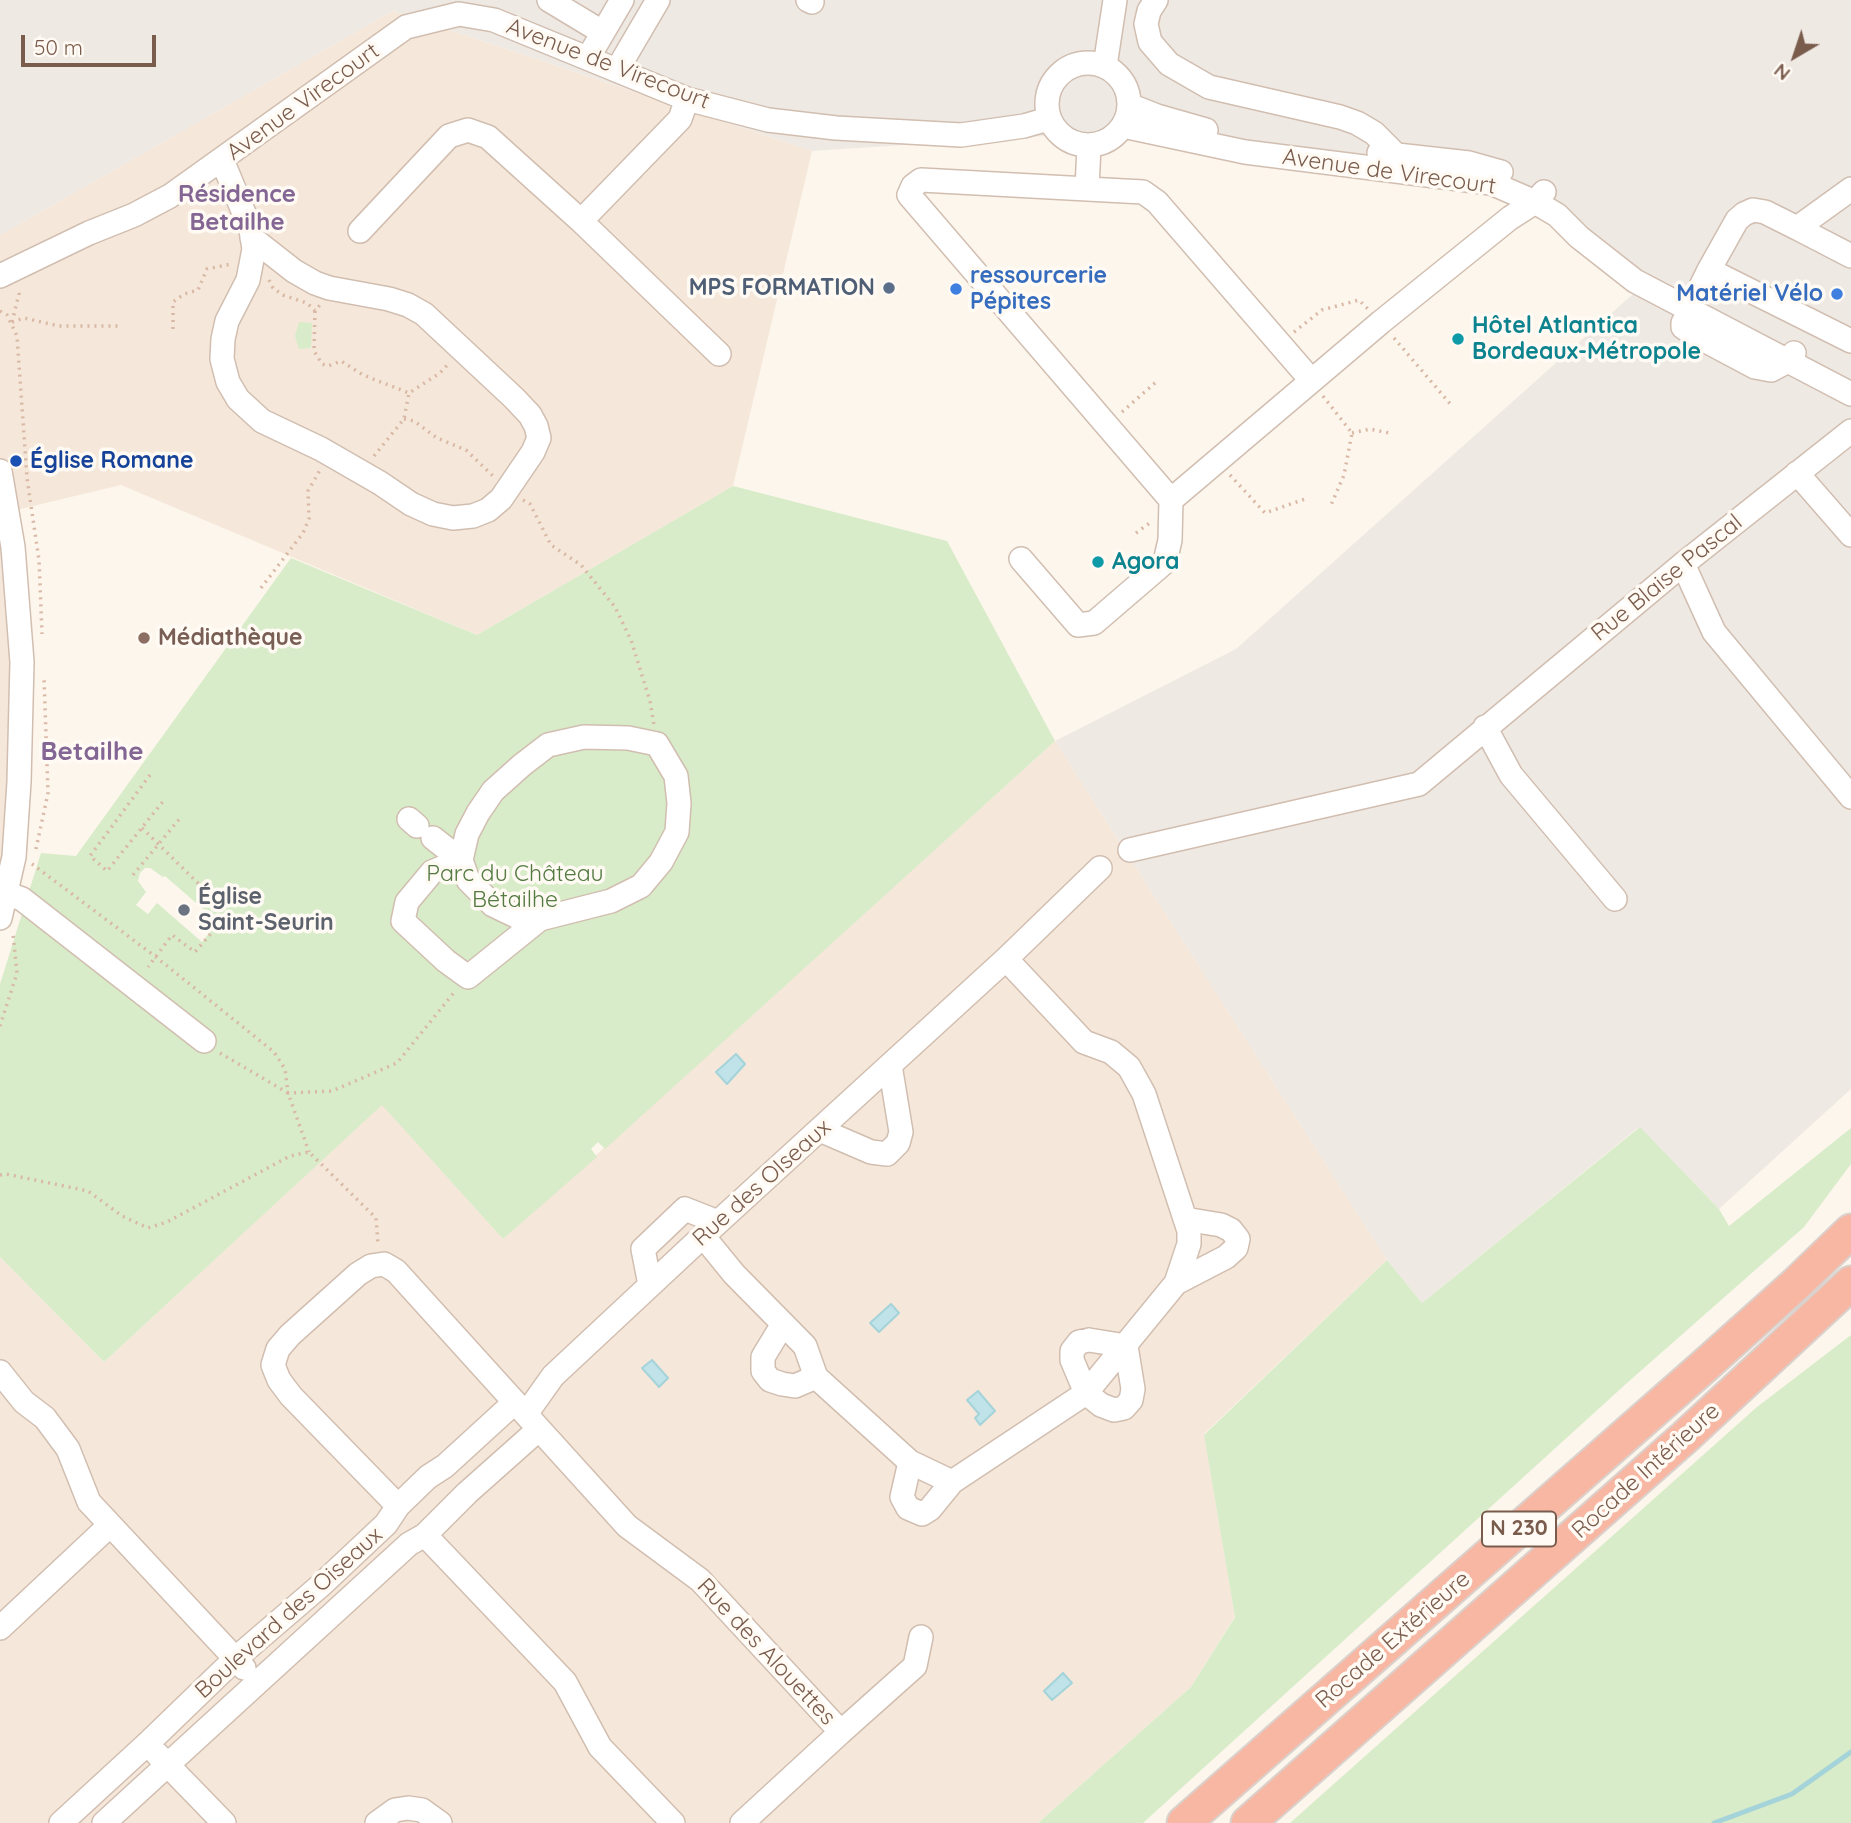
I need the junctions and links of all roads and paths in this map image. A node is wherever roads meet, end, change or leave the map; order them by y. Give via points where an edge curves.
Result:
1 (549, 0) edge
2 (622, 0) edge
3 (658, 0) edge
4 (1115, 0) edge
5 (1156, 0) edge
6 (459, 7) edge
7 (602, 32) junction
8 (588, 58) junction
9 (1105, 66) junction
10 (617, 70) junction
11 (687, 99) junction
12 (1126, 115) junction
13 (1048, 119) junction
14 (1089, 146) junction
15 (1395, 154) junction
16 (222, 160) junction
17 (1087, 189) junction
18 (1851, 189) edge
19 (1540, 197) junction
20 (581, 220) junction
21 (1797, 228) junction
22 (360, 231) dead end
23 (252, 238) junction
24 (1848, 251) edge
25 (1709, 270) junction
26 (0, 276) edge
27 (1691, 303) junction
28 (315, 311) dead end
29 (12, 322) dead end
30 (121, 326) dead end
31 (1851, 341) edge
32 (461, 348) junction
33 (719, 354) dead end
34 (1792, 356) junction
35 (1851, 379) edge
36 (1311, 380) junction
37 (1156, 382) dead end
38 (409, 393) junction
39 (1851, 394) edge
40 (404, 419) junction
41 (1107, 425) junction
42 (1851, 431) edge
43 (1352, 433) junction
44 (1389, 433) dead end
45 (330, 454) junction
46 (1217, 460) junction
47 (0, 471) edge
48 (362, 472) junction
49 (1797, 474) junction
50 (507, 490) junction
51 (1305, 499) dead end
52 (1171, 500) junction
53 (1331, 505) dead end
54 (1851, 535) edge
55 (1021, 559) dead end
56 (1683, 564) junction
57 (261, 588) dead end
58 (1485, 727) junction
59 (657, 744) junction
60 (150, 775) dead end
61 (1851, 797) edge
62 (165, 799) dead end
63 (181, 817) dead end
64 (142, 828) junction
65 (420, 828) dead end
66 (159, 844) junction
67 (1130, 850) dead end
68 (461, 860) junction
69 (1100, 868) dead end
70 (133, 875) dead end
71 (14, 896) junction
72 (1615, 900) dead end
73 (0, 918) edge
74 (537, 921) junction
75 (156, 957) junction
76 (1006, 959) junction
77 (148, 967) dead end
78 (468, 977) junction
79 (0, 1026) edge
80 (204, 1041) joint
81 (890, 1065) junction
82 (288, 1093) junction
83 (820, 1130) junction
84 (309, 1152) junction
85 (0, 1175) edge
86 (1185, 1219) junction
87 (710, 1229) junction
88 (1851, 1231) edge
89 (379, 1265) junction
90 (1176, 1283) junction
91 (1851, 1283) edge
92 (650, 1285) junction
93 (1837, 1307) edge
94 (783, 1324) junction
95 (1126, 1346) junction
96 (0, 1372) edge
97 (816, 1377) junction
98 (0, 1391) edge
99 (1086, 1393) junction
100 (24, 1402) junction
101 (526, 1415) junction
102 (910, 1462) junction
103 (952, 1482) junction
104 (398, 1506) junction
105 (109, 1525) junction
106 (425, 1535) junction
107 (320, 1586) junction
108 (341, 1608) junction
109 (0, 1628) edge
110 (921, 1637) dead end
111 (236, 1659) junction
112 (258, 1683) junction
113 (841, 1732) junction
114 (147, 1744) junction
115 (167, 1765) junction
116 (61, 1823) edge
117 (104, 1823) edge
118 (224, 1823) edge
119 (377, 1823) edge
120 (439, 1823) edge
121 (673, 1823) edge
122 (742, 1823) edge
123 (1184, 1823) edge
124 (1248, 1823) edge

1 - 7 street
2 - 7 street
3 - 10 street
4 - 9 street
5 - 15 street via 1146,24 1150,42 1169,64 1209,87 1357,123
6 - 8 street, Avenue de Virecourt
6 - 16 street, Avenue Virecourt via 406,27
7 - 8 street
8 - 10 street, Avenue de Virecourt
9 - 12 street via 1127,89
9 - 13 street via 1077,64 1064,69 1048,91
10 - 11 street, Avenue de Virecourt
11 - 13 street, Avenue de Virecourt via 768,120 961,135
11 - 20 street via 680,119
12 - 14 street via 1109,140
12 - 15 street, Avenue de Virecourt via 1157,116 1249,138
12 - 19 street, Avenue de Virecourt via 1245,152 1491,183
13 - 14 street via 1065,139
14 - 17 street
15 - 19 street, Avenue de Virecourt via 1497,171
16 - 23 street
16 - 26 street, Avenue Virecourt via 149,208
17 - 36 street via 1143,192 1157,202
17 - 41 street via 921,180 909,195
18 - 21 street
19 - 27 street, Avenue de Virecourt via 1587,244 1635,281
19 - 36 street
20 - 22 street via 488,137 468,130 449,136 435,148
20 - 33 street
21 - 24 street
21 - 25 street via 1765,212 1744,214
23 - 32 street via 315,283 408,305
23 - 45 street via 248,281 223,339 228,382 238,399 262,421
25 - 27 street
25 - 31 street
27 - 34 street, Avenue de Virecourt
28 - 38 path via 314,351 323,364 341,361
29 - 30 path via 24,318 59,326
32 - 38 path via 440,373
32 - 50 street via 514,398 536,426 533,452
34 - 35 street, Avenue de Virecourt
34 - 39 street, Avenue de Virecourt
36 - 43 path
36 - 46 street
37 - 41 path
38 - 40 path
40 - 48 path
40 - 50 path via 466,450
41 - 52 street
42 - 49 street, Rue Blaise Pascal
43 - 44 path via 1370,429
43 - 53 path via 1345,475
45 - 48 street
45 - 57 path via 308,491 309,519 303,533
46 - 51 path via 1265,513
46 - 52 street
47 - 71 street via 13,547 22,662
48 - 50 street via 411,504 453,518 488,510
49 - 54 street
49 - 56 street, Rue Blaise Pascal
50 - 59 path via 530,504 551,545 580,565 615,607 650,701
52 - 55 street via 1166,562 1094,623 1078,625
56 - 58 street, Rue Blaise Pascal
56 - 61 street via 1714,632
58 - 67 street, Rue Blaise Pascal via 1419,783
58 - 72 street via 1511,775
59 - 68 street via 584,737 548,745 493,791 467,834
59 - 74 street via 677,776 679,803 677,832 661,862 641,886 611,901
60 - 64 path via 90,856 107,871
62 - 64 path
63 - 66 path
64 - 66 path
65 - 68 street
66 - 70 path
66 - 75 path via 227,915 195,952 172,936
68 - 74 street via 468,880 493,905 524,920
68 - 78 street via 432,872 407,902 404,921
69 - 76 street, Rue des OIseaux
71 - 73 street
71 - 75 path via 32,864
71 - 79 path via 12,936 17,973
71 - 80 street
74 - 78 street
75 - 77 path
75 - 82 path via 274,1052 285,1069
76 - 81 street, Rue des OIseaux
76 - 86 street via 1084,1042 1111,1052 1129,1067 1144,1094
78 - 82 path via 397,1063 332,1091
80 - 82 path
81 - 83 street, Rue des OIseaux
81 - 83 street via 901,1132 887,1154 871,1152
82 - 84 path
83 - 87 street, Rue des OIseaux
84 - 85 path via 290,1156 148,1228 88,1191
84 - 89 path via 376,1219
86 - 90 street via 1189,1244
86 - 90 street via 1221,1225 1238,1239 1226,1257
87 - 92 street, Rue des OIseaux
87 - 92 street via 685,1209 643,1249
87 - 94 street via 734,1274
88 - 123 highway, Rocade Extérieure / N 230 via 1701,1369
89 - 101 street, Rue des Alouettes via 396,1271
89 - 104 street via 358,1274 290,1335 278,1349 273,1365 291,1396
90 - 95 street
91 - 93 highway, Rocade Intérieure / N 230
92 - 101 street, Rue des OIseaux via 553,1376
93 - 124 highway, Rocade Intérieure / N 230
94 - 97 street via 805,1346
94 - 97 street via 763,1357 763,1371 769,1380 782,1384 795,1385
95 - 99 street
95 - 99 street via 1089,1340 1072,1350
95 - 99 street via 1131,1400 1114,1410
96 - 100 street
97 - 102 street
98 - 100 street
99 - 103 street
100 - 105 street via 45,1418 68,1448 89,1502
101 - 104 street, Boulevard des Oiseaux via 428,1477
101 - 106 street, Boulevard des Oiseaux via 467,1493
101 - 113 street, Rue des Alouettes via 627,1526 700,1580
102 - 103 street
102 - 103 street via 901,1497 922,1514
104 - 107 street, Boulevard des Oiseaux via 386,1524
105 - 109 street
105 - 111 street
106 - 108 street, Boulevard des Oiseaux via 409,1544
106 - 121 street via 565,1682 600,1747
107 - 108 street
107 - 111 street, Boulevard des Oiseaux
108 - 112 street, Boulevard des Oiseaux
110 - 113 street, Rue des Alouettes via 915,1666
111 - 112 street
111 - 114 street, Boulevard des Oiseaux
112 - 115 street, Boulevard des Oiseaux
113 - 122 street, Rue des Alouettes
114 - 115 street
114 - 116 street, Boulevard des Oiseaux
115 - 117 street, Boulevard des Oiseaux
115 - 118 street
119 - 120 street via 395,1810 408,1808 422,1810

